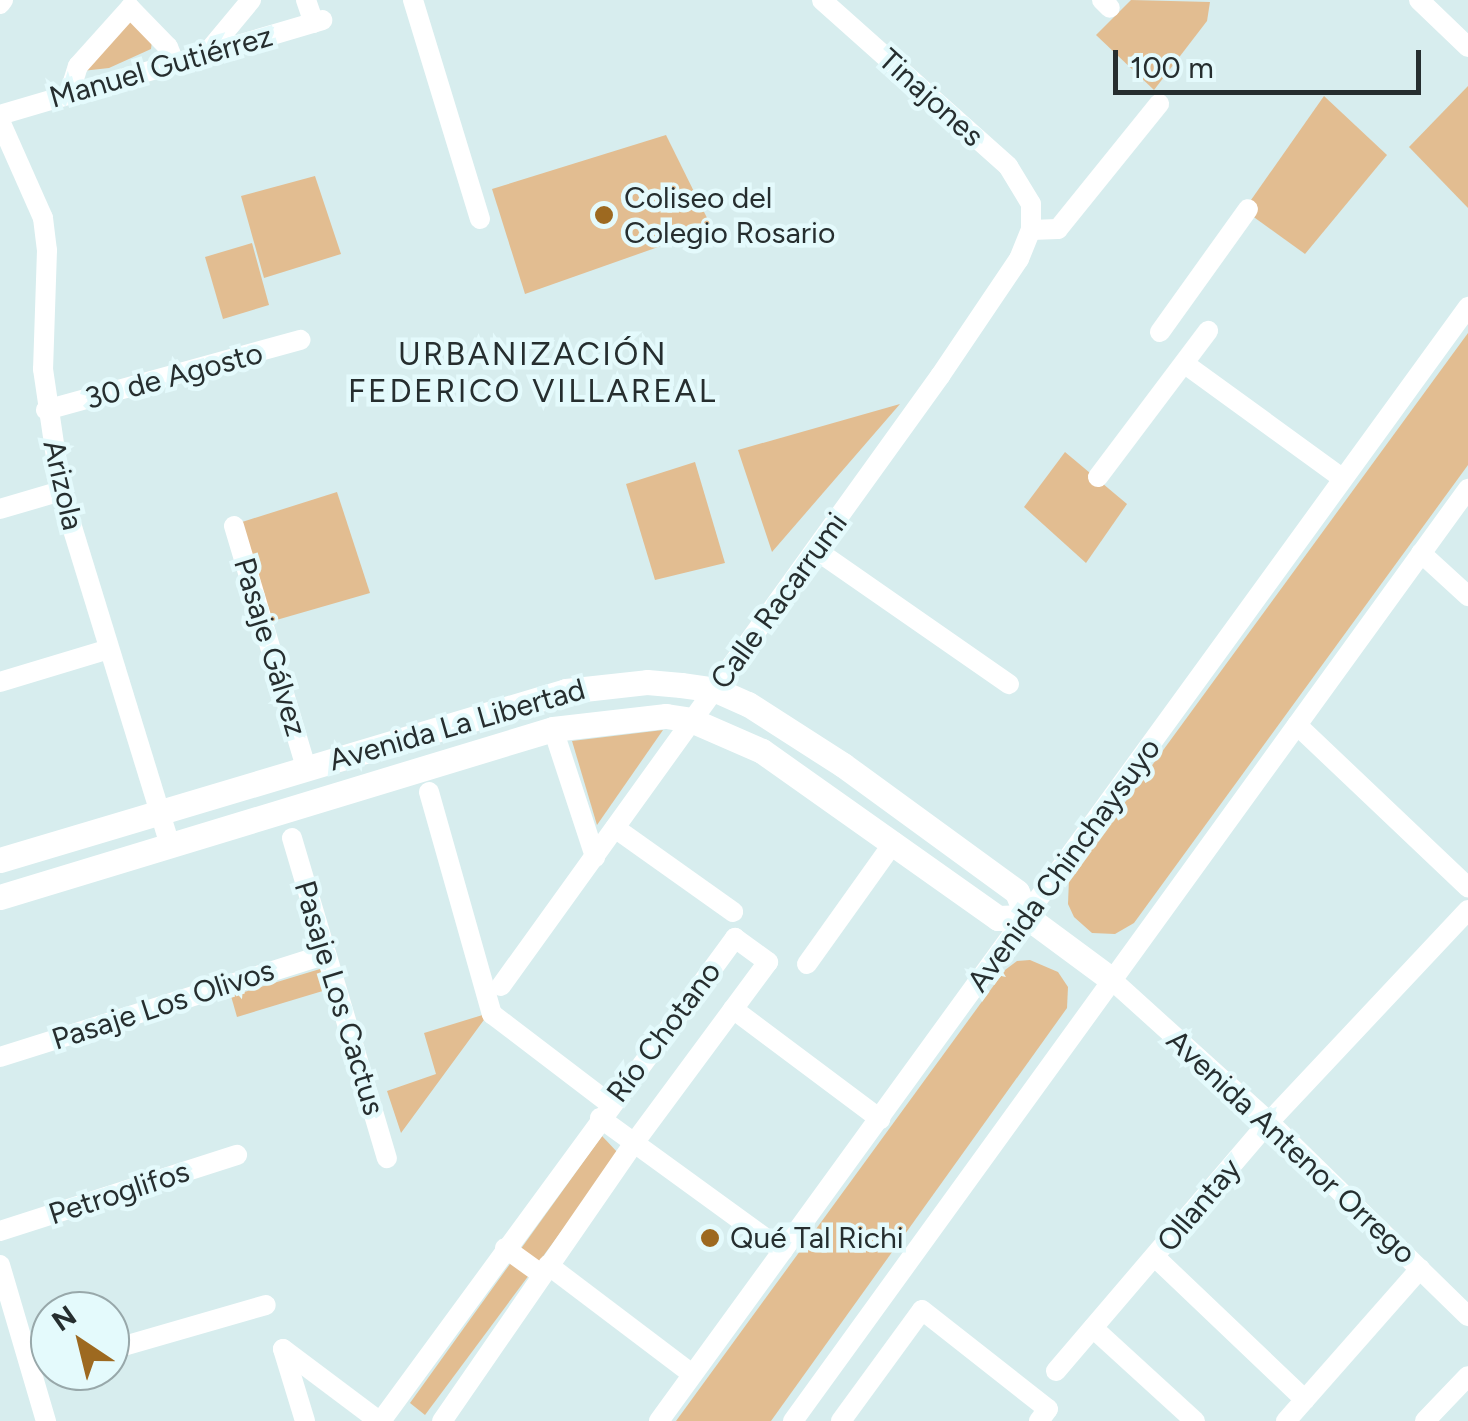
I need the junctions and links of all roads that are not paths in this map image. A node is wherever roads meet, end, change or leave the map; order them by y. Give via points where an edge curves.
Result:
1 (251, 0) edge
2 (306, 0) edge
3 (414, 0) edge
4 (822, 0) edge
5 (1419, 0) edge
6 (1468, 46) edge
7 (206, 54) junction
8 (174, 64) junction
9 (77, 92) junction
10 (1159, 104) dead end
11 (0, 118) edge
12 (1032, 204) joint
13 (1248, 209) dead end
14 (480, 219) dead end
15 (1031, 230) junction
16 (1468, 308) edge
17 (1208, 331) dead end
18 (1160, 332) dead end
19 (301, 340) dead end
20 (1184, 364) junction
21 (46, 410) junction
22 (1098, 477) dead end
23 (1342, 478) junction
24 (1468, 489) edge
25 (60, 490) junction
26 (0, 510) edge
27 (234, 526) dead end
28 (816, 550) junction
29 (1421, 553) junction
30 (1468, 596) edge
31 (109, 649) junction
32 (0, 682) edge
33 (1009, 684) dead end
34 (716, 690) junction
35 (479, 715) junction
36 (692, 720) junction
37 (1297, 726) junction
38 (553, 729) junction
39 (487, 748) junction
40 (843, 765) junction
41 (306, 768) junction
42 (430, 792) dead end
43 (824, 792) junction
44 (160, 813) junction
45 (616, 828) junction
46 (292, 838) dead end
47 (894, 842) junction
48 (170, 845) junction
49 (595, 857) junction
50 (0, 860) edge
51 (1468, 888) edge
52 (0, 896) edge
53 (1468, 910) edge
54 (733, 912) dead end
55 (1035, 923) junction
56 (326, 954) junction
57 (807, 964) dead end
58 (1104, 974) junction
59 (501, 986) dead end
60 (733, 1009) junction
61 (0, 1057) edge
62 (605, 1111) junction
63 (880, 1119) junction
64 (1269, 1122) junction
65 (634, 1143) junction
66 (237, 1155) dead end
67 (387, 1158) dead end
68 (0, 1230) edge
69 (506, 1248) junction
70 (784, 1251) junction
71 (1155, 1257) junction
72 (0, 1265) edge
73 (1420, 1269) junction
74 (545, 1270) junction
75 (266, 1305) dead end
76 (1468, 1316) edge
77 (1093, 1328) junction
78 (30, 1341) edge
79 (130, 1344) edge
80 (1056, 1371) dead end
81 (692, 1374) junction
82 (1468, 1376) edge
83 (43, 1391) edge
84 (1304, 1400) junction
85 (46, 1421) edge
86 (306, 1421) edge
87 (380, 1421) edge
88 (442, 1421) edge
89 (658, 1421) edge
90 (792, 1421) edge
91 (841, 1421) edge
92 (1039, 1421) edge
93 (1196, 1421) edge
94 (1286, 1421) edge
95 (1426, 1421) edge

1 - 7 street
2 - 7 street, Manuel Gutiérrez via 318,22
3 - 14 street
4 - 12 street, Tinajones via 1008,166
5 - 6 street
7 - 8 street, Manuel Gutiérrez
8 - 9 street, Manuel Gutiérrez
8 - 9 street via 168,47 130,8 78,66
9 - 11 street, Manuel Gutiérrez
10 - 15 street via 1058,230
11 - 21 street, Arizola via 44,218
12 - 15 street, Calle Racarrumi
13 - 18 street
15 - 28 street, Calle Racarrumi via 1019,259
16 - 23 street, Avenida Chinchaysuyo
17 - 20 street
19 - 21 street, 30 de Agosto
20 - 22 street
20 - 23 street
21 - 25 street, Arizola
23 - 55 street, Avenida Chinchaysuyo
24 - 29 street
25 - 26 street
25 - 31 street, Arizola
27 - 41 street, Pasaje Gálvez
28 - 33 street
28 - 34 street, Calle Racarrumi
29 - 30 street
29 - 37 street
31 - 32 street
31 - 44 street, Arizola
34 - 35 main road, Avenida La Libertad via 606,684
34 - 36 street, Calle Racarrumi
34 - 40 main road, Avenida La Libertad via 782,723
35 - 39 main road
35 - 41 main road, Avenida La Libertad
36 - 38 main road, Avenida La Libertad via 666,716
36 - 43 main road, Avenida La Libertad via 762,751
36 - 45 street, Calle Racarrumi
37 - 51 street
37 - 58 street
38 - 39 main road, Avenida La Libertad
38 - 49 street
39 - 48 main road, Avenida La Libertad
40 - 43 main road
40 - 55 main road, Avenida La Libertad via 1017,892
41 - 44 main road, Avenida La Libertad
42 - 62 street via 492,1014
43 - 47 main road, Avenida La Libertad
44 - 48 street, Arizola
44 - 50 main road, Avenida La Libertad
45 - 49 street, Calle Racarrumi
45 - 54 street
46 - 56 street, Pasaje Los Cactus
47 - 55 main road, Avenida La Libertad via 998,918
47 - 57 street
48 - 52 main road, Avenida La Libertad
49 - 59 street, Calle Racarrumi
53 - 64 street, Ollantay
55 - 58 main road, Avenida La Libertad
55 - 63 street, Avenida Chinchaysuyo
56 - 61 street, Pasaje Los Olivos
56 - 67 street, Pasaje Los Cactus
58 - 64 street, Avenida Antenor Orrego
58 - 90 street
60 - 62 street, Río Chotano via 768,962 734,938
60 - 63 street
60 - 65 street, Río Chotano
62 - 65 street
62 - 69 street, Río Chotano
63 - 70 street, Avenida Chinchaysuyo
64 - 71 street, Ollantay
64 - 73 street, Avenida Antenor Orrego
65 - 70 street
65 - 74 street, Río Chotano
66 - 68 street, Petroglifos
69 - 74 street
69 - 87 street, Río Chotano
70 - 81 street, Avenida Chinchaysuyo
71 - 77 street, Ollantay
71 - 84 street
72 - 78 street
73 - 76 street, Avenida Antenor Orrego
73 - 84 street
74 - 81 street
74 - 88 street, Río Chotano
75 - 79 street
77 - 80 street, Ollantay
77 - 93 street
81 - 89 street, Avenida Chinchaysuyo
82 - 95 street
83 - 85 street
84 - 94 street
86 - 87 street via 283,1349
91 - 92 street via 922,1310 1048,1409

